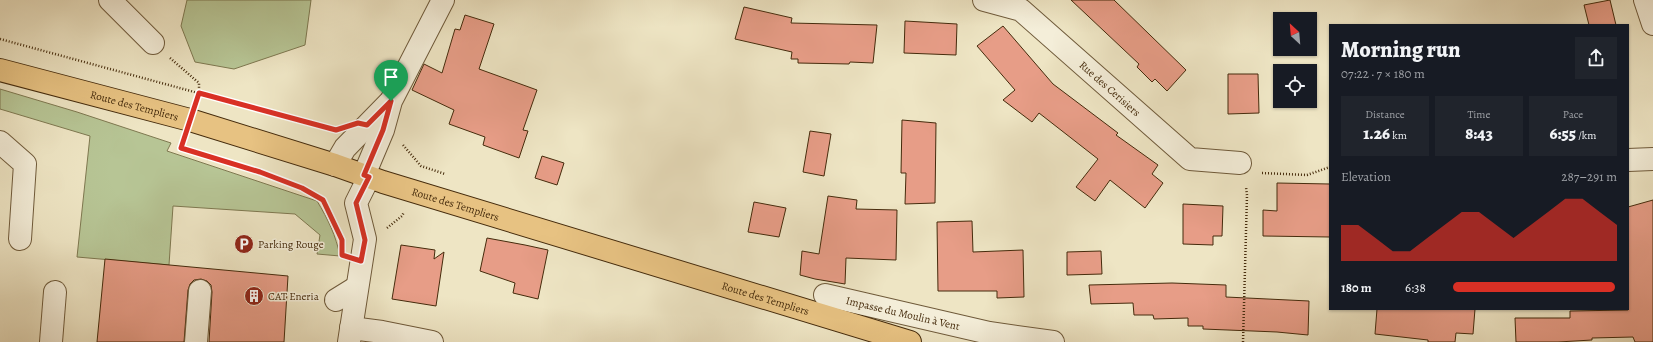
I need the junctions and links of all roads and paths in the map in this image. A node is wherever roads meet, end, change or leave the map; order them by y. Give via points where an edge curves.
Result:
1 (110, 0) edge
2 (443, 0) edge
3 (984, 0) edge
4 (1645, 0) edge
5 (1653, 24) edge
6 (0, 39) edge
7 (153, 43) joint
8 (0, 70) edge
9 (199, 93) junction
10 (190, 120) junction
11 (375, 128) junction
12 (0, 142) edge
13 (1653, 159) edge
14 (1629, 160) edge
15 (1240, 163) junction
16 (335, 165) junction
17 (1329, 167) edge
18 (366, 176) junction
19 (451, 176) dead end
20 (336, 226) dead end
21 (20, 239) dead end
22 (357, 287) junction
23 (200, 291) dead end
24 (55, 292) dead end
25 (825, 295) dead end
26 (336, 300) dead end
27 (350, 335) edge
28 (51, 342) edge
29 (196, 342) edge
30 (432, 342) edge
31 (910, 342) edge
32 (1053, 342) edge
33 (1243, 342) edge

1 - 7 street
2 - 11 street
3 - 15 street, Rue des Cerisiers via 1020,10 1190,159
4 - 5 street
6 - 9 path
7 - 9 path via 199,84
8 - 10 main road, Route des Templiers
9 - 10 path
9 - 11 path via 336,130 358,123
10 - 16 main road, Route des Templiers
10 - 20 path via 181,148 260,172 302,188 323,200
11 - 16 street via 345,148
11 - 18 street
11 - 19 path via 404,145 422,166
12 - 21 street via 25,164
13 - 14 street
15 - 17 path via 1258,173 1308,175
15 - 33 path via 1247,195
16 - 18 main road, Route des Templiers
18 - 22 street via 356,203 365,240
18 - 31 main road, Route des Templiers
22 - 26 street
22 - 27 street
23 - 29 street
24 - 28 street
25 - 32 street, Impasse du Moulin à Vent via 989,333
27 - 30 street via 382,332

